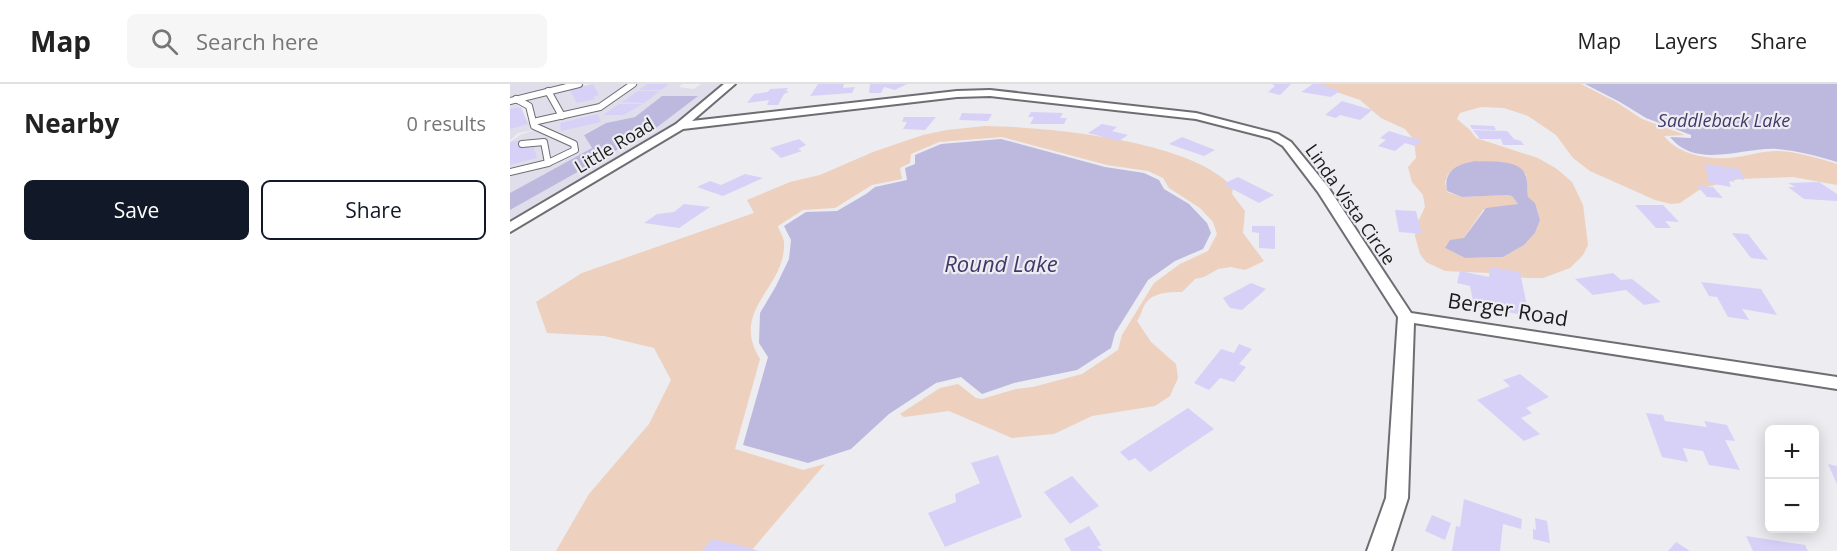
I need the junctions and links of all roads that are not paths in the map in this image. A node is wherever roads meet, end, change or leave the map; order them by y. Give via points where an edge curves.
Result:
1 (579, 84) edge
2 (633, 84) edge
3 (730, 84) edge
4 (548, 91) junction
5 (513, 100) edge
6 (562, 116) junction
7 (533, 122) junction
8 (680, 126) junction
9 (522, 144) dead end
10 (548, 163) junction
11 (510, 172) edge
12 (510, 228) edge
13 (1406, 317) junction
14 (1837, 383) edge
15 (1379, 551) edge

1 - 4 lane
2 - 6 lane via 600,107
3 - 8 street, Little Road
4 - 5 lane
4 - 6 lane
5 - 7 lane via 529,106
6 - 7 lane
7 - 10 lane via 534,126 574,144 575,150
8 - 12 street, Little Road
8 - 13 street, Linda Vista Circle via 990,93 1196,116 1256,131 1287,144 1323,190
9 - 10 lane via 544,142
10 - 11 lane
13 - 14 street, Berger Road
13 - 15 street via 1397,498

